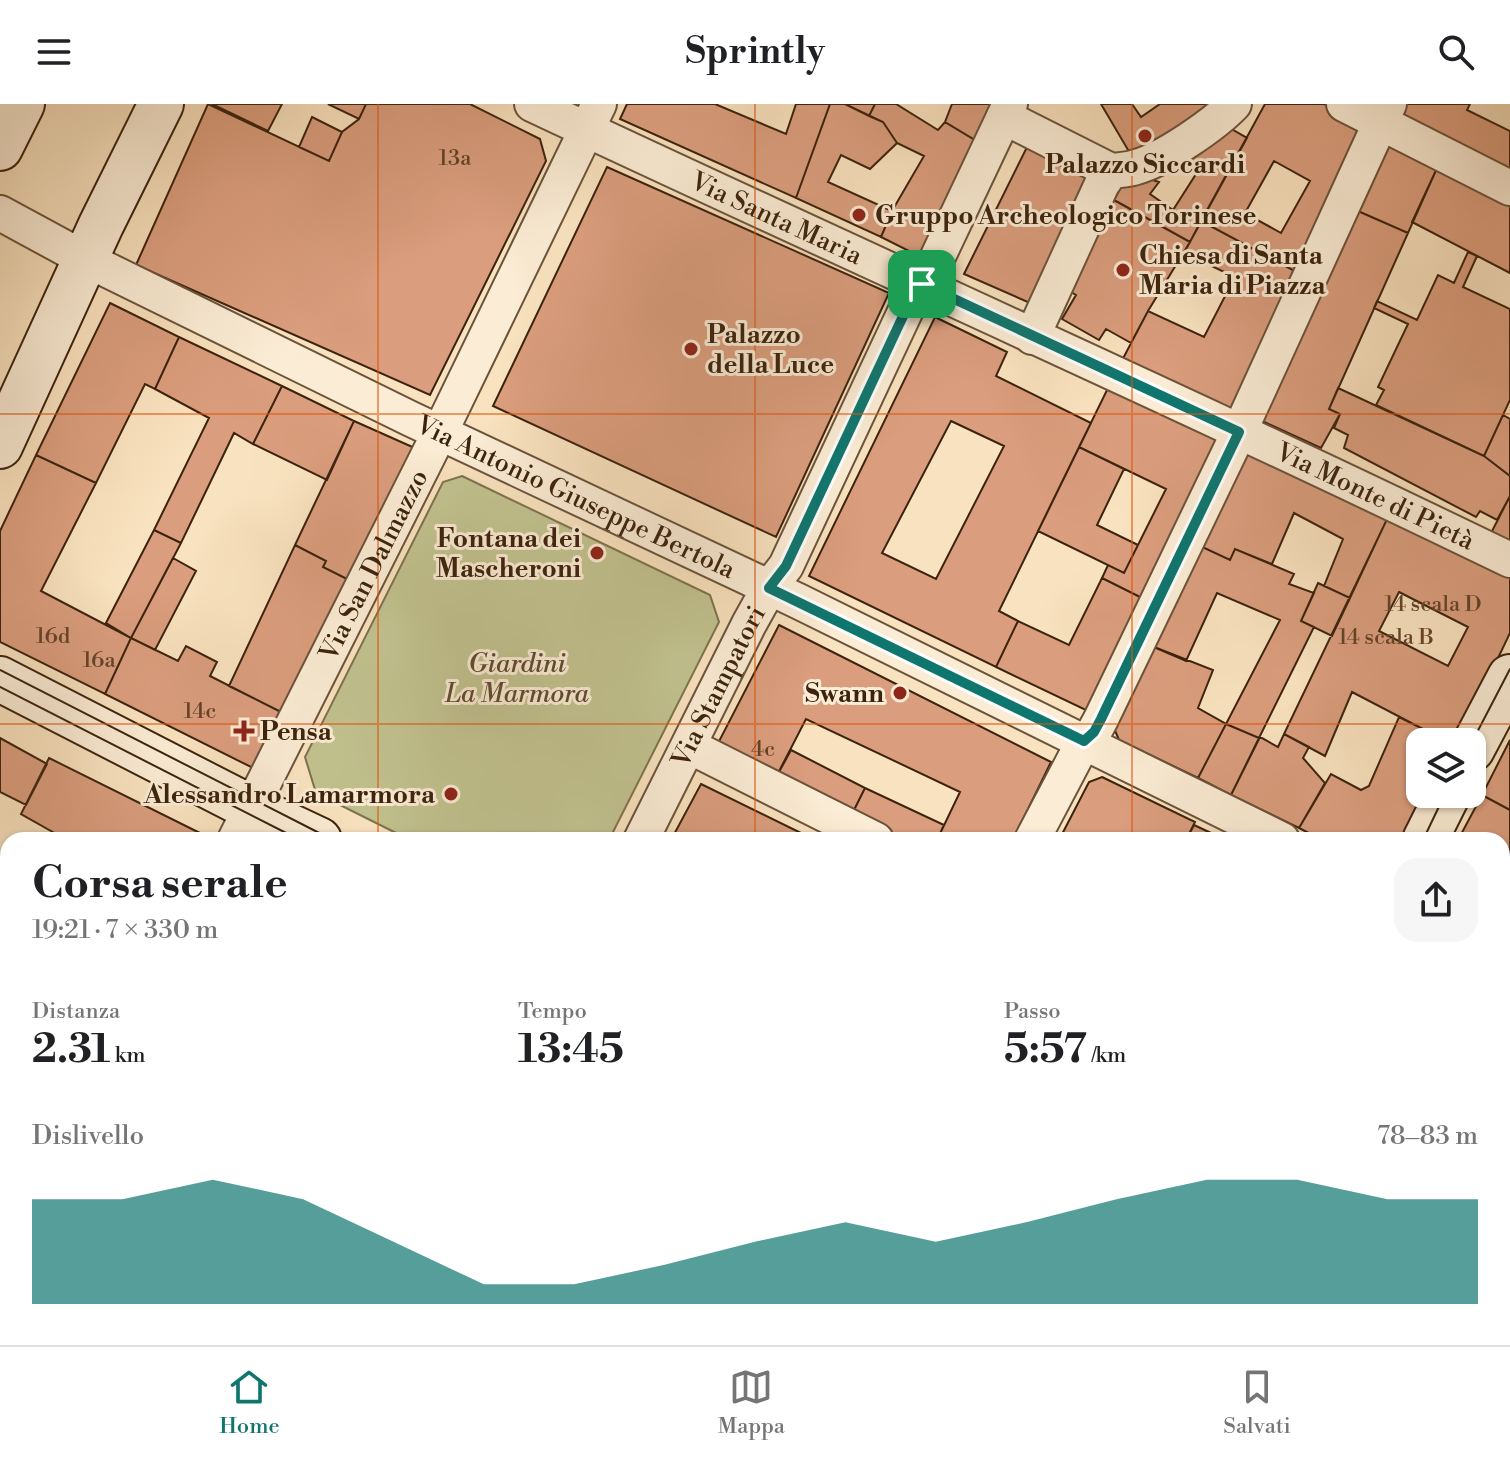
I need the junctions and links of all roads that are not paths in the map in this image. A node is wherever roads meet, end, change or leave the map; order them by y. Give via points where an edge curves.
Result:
1 (22, 104) edge
2 (161, 104) edge
3 (532, 104) edge
4 (1344, 104) edge
5 (1007, 110) edge
6 (1227, 111) edge
7 (1385, 113) edge
8 (593, 117) edge
9 (0, 148) edge
10 (1111, 171) junction
11 (1510, 188) edge
12 (0, 213) edge
13 (85, 259) junction
14 (922, 284) junction
15 (1032, 337) junction
16 (439, 432) junction
17 (1239, 432) junction
18 (0, 446) edge
19 (1510, 560) edge
20 (769, 588) junction
21 (0, 648) edge
22 (1510, 677) edge
23 (0, 679) edge
24 (1483, 728) edge
25 (1084, 741) junction
26 (689, 746) junction
27 (187, 775) junction
28 (1441, 808) edge
29 (243, 824) edge
30 (281, 832) edge
31 (645, 832) edge
32 (860, 832) edge
33 (1036, 832) edge
34 (1266, 832) edge
35 (1429, 832) edge

1 - 9 street
2 - 13 street
3 - 8 street, Via Santa Maria
4 - 7 street
5 - 10 street
5 - 14 street, Via Stampatori
6 - 10 street via 1138,167
7 - 11 street
7 - 17 street
8 - 14 street, Via Santa Maria
8 - 16 street, Via San Dalmazzo
10 - 15 street
12 - 13 street, Via Antonio Giuseppe Bertola
13 - 16 street, Via Antonio Giuseppe Bertola
13 - 18 street
14 - 15 street, Via Santa Maria
14 - 20 street, Via Stampatori via 786,566
15 - 17 street, Via Santa Maria
16 - 20 street, Via Antonio Giuseppe Bertola
16 - 29 street, Via San Dalmazzo
17 - 19 street, Via Monte di Pietà
17 - 25 street via 1101,719
20 - 25 street, Via Antonio Giuseppe Bertola
20 - 26 street, Via Stampatori
21 - 27 street via 126,713
22 - 24 street
23 - 27 street
25 - 33 street
25 - 34 street, Via Antonio Giuseppe Bertola
26 - 31 street, Via Stampatori
26 - 32 street
27 - 29 street
28 - 35 street
29 - 30 street

